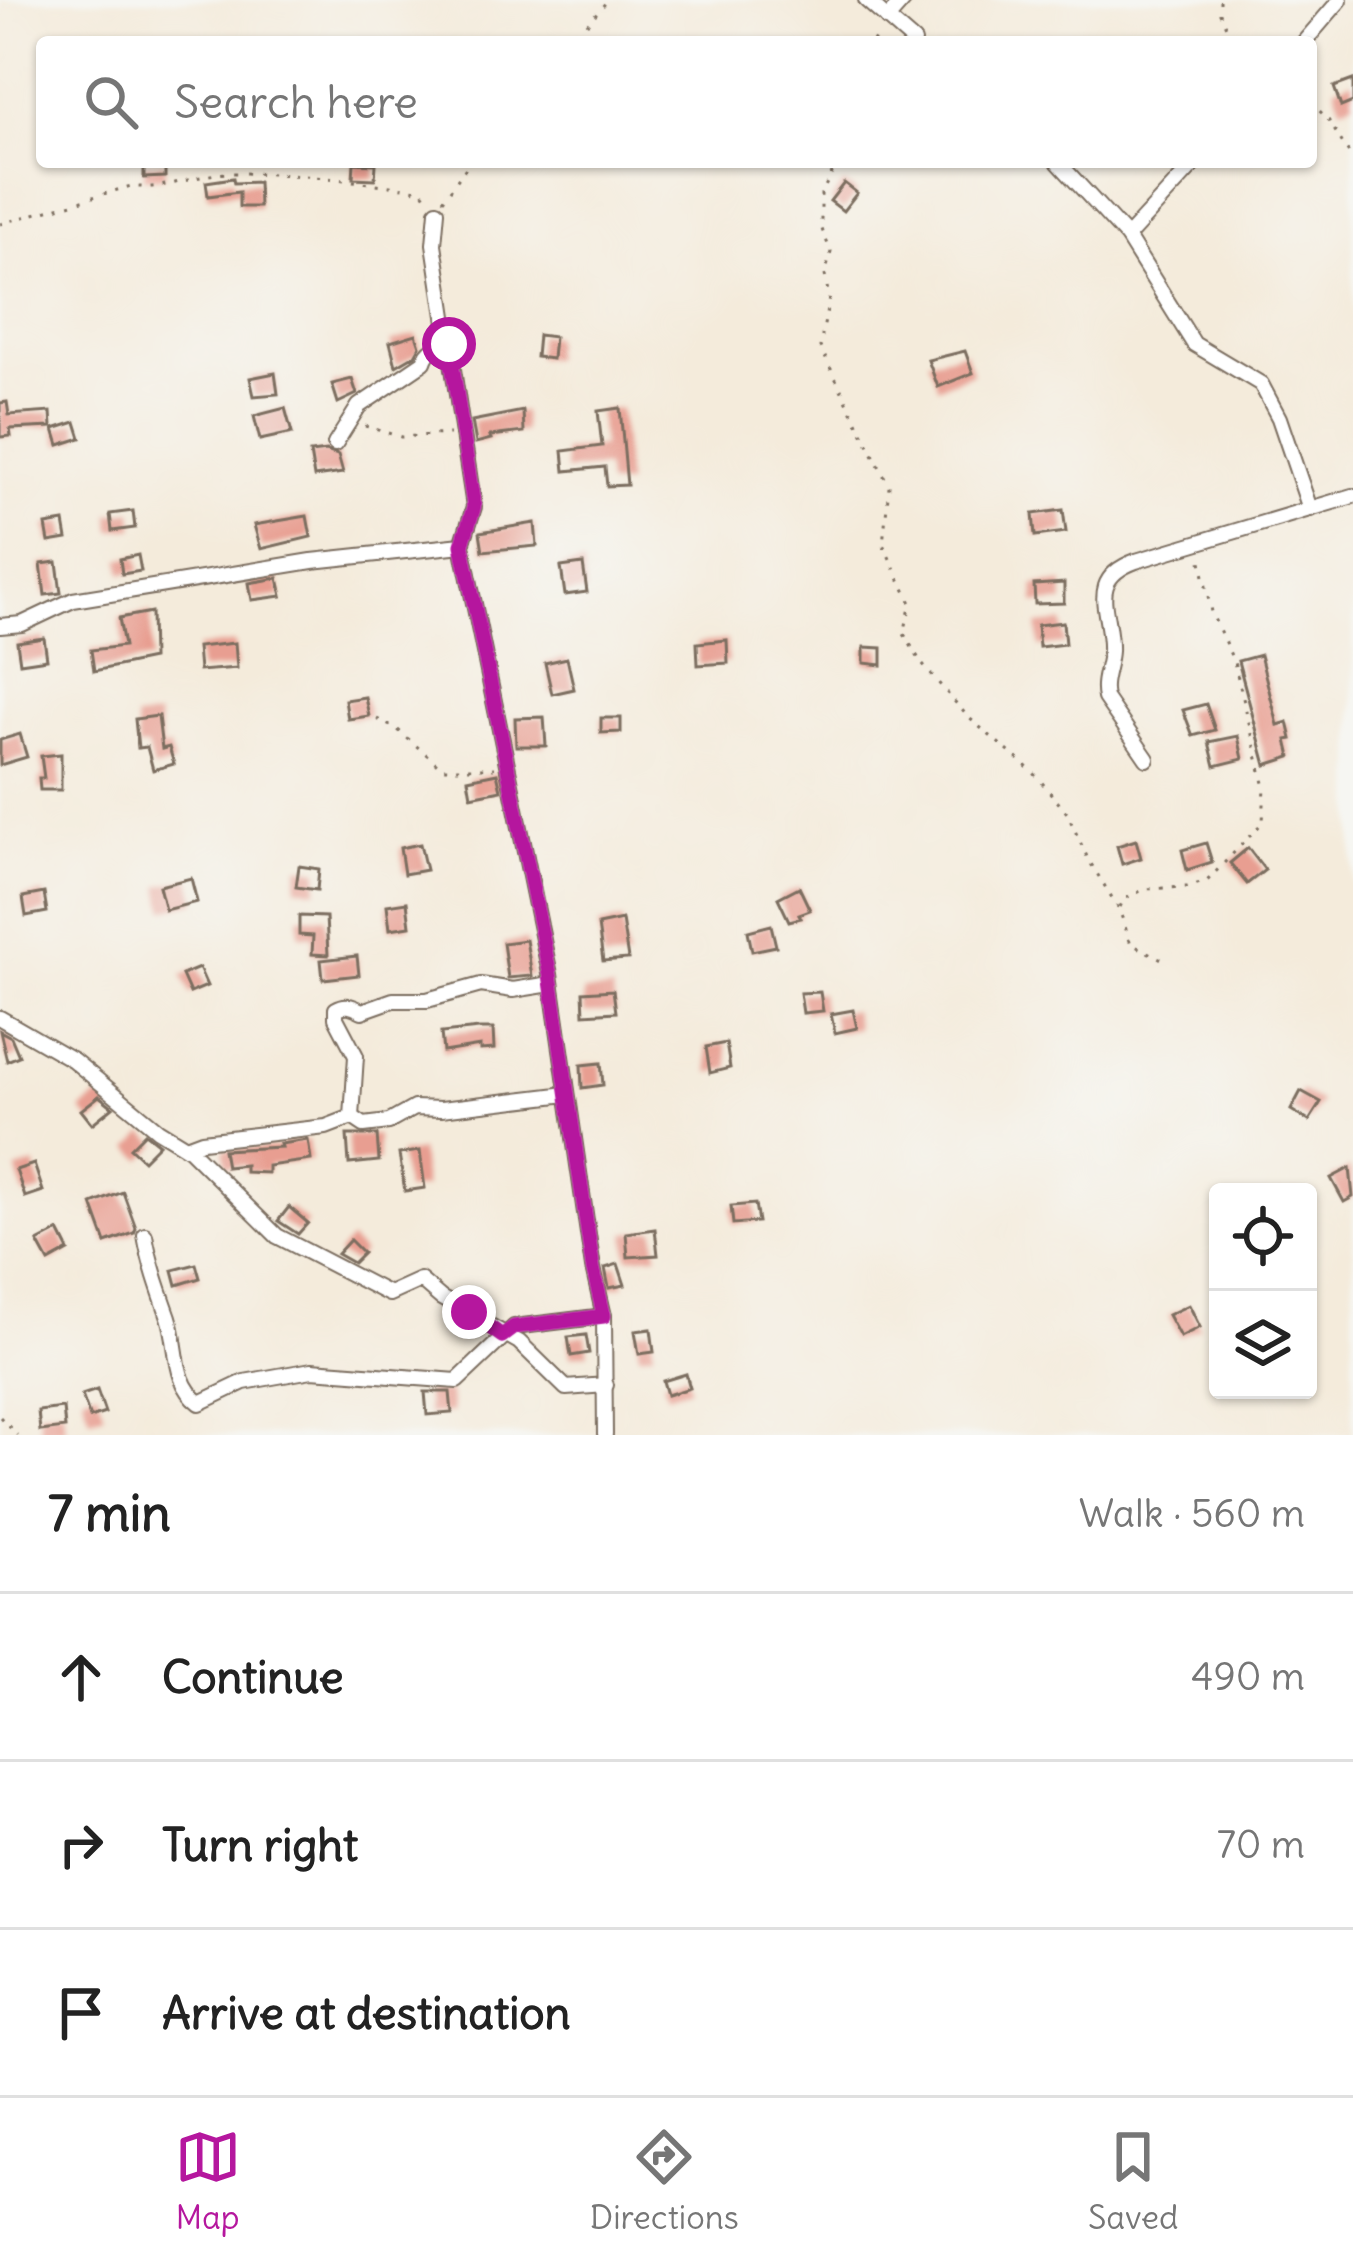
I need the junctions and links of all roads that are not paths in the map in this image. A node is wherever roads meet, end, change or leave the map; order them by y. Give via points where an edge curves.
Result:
1 (866, 0) edge
2 (904, 0) edge
3 (1340, 0) edge
4 (887, 20) junction
5 (907, 36) edge
6 (1309, 36) edge
7 (1064, 168) edge
8 (1190, 168) edge
9 (437, 211) road end
10 (1127, 237) junction
11 (449, 344) junction
12 (334, 444) dead end
13 (1353, 496) edge
14 (1310, 509) junction
15 (462, 545) junction
16 (0, 626) edge
17 (1147, 759) dead end
18 (551, 984) junction
19 (0, 1018) edge
20 (567, 1094) junction
21 (352, 1117) junction
22 (186, 1147) junction
23 (145, 1234) dead end
24 (604, 1316) junction
25 (502, 1336) junction
26 (606, 1385) junction
27 (605, 1435) edge

1 - 4 street
2 - 4 street
3 - 6 street
4 - 5 street
7 - 10 street
8 - 10 street
9 - 11 street
10 - 14 street via 1194,344 1262,384
11 - 12 street via 373,395
11 - 15 street via 474,507
13 - 14 street
14 - 17 street via 1121,567 1104,592 1110,652 1102,687
15 - 16 street via 73,599
15 - 18 street
18 - 20 street
18 - 21 street via 481,985 362,1011 341,1006 336,1018 356,1056
19 - 22 street via 73,1060
20 - 21 street via 414,1108 364,1125
20 - 24 street
21 - 22 street
22 - 25 street via 277,1236 389,1294 420,1280
23 - 25 street via 178,1369 200,1403 244,1382 312,1370 458,1381
24 - 25 street via 514,1327
24 - 26 street
25 - 26 street via 519,1342 566,1388
26 - 27 street

